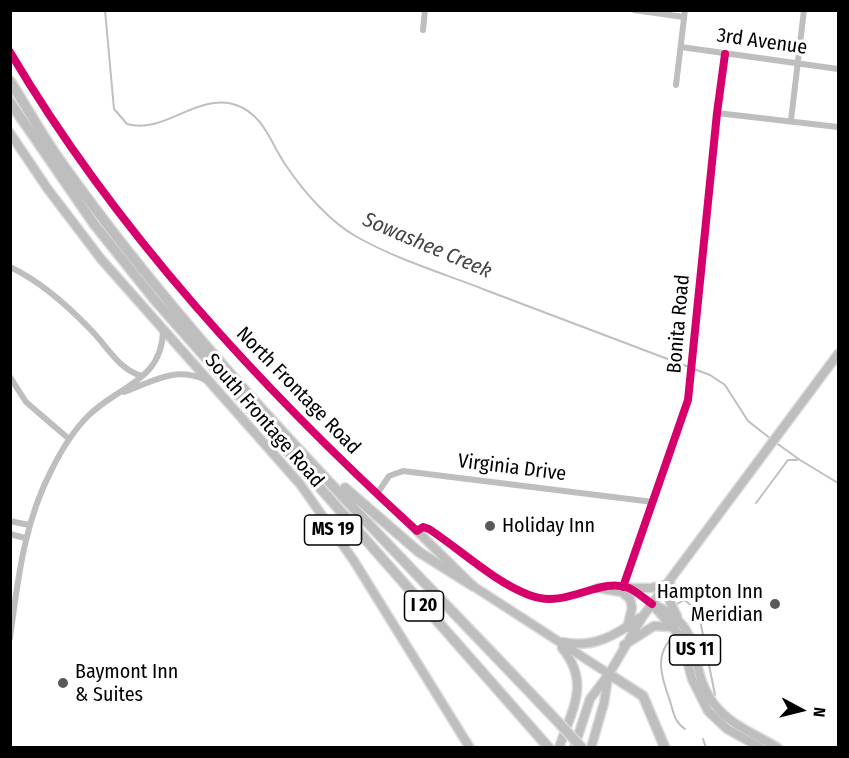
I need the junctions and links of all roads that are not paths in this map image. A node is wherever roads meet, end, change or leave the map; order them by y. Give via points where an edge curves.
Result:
1 (426, 10) edge
2 (633, 10) edge
3 (804, 10) edge
4 (685, 14) edge
5 (423, 30) dead end
6 (681, 47) junction
7 (10, 52) edge
8 (725, 54) junction
9 (798, 65) junction
10 (838, 69) edge
11 (10, 81) edge
12 (676, 85) dead end
13 (10, 102) edge
14 (717, 113) junction
15 (791, 120) junction
16 (838, 127) edge
17 (10, 134) edge
18 (10, 267) edge
19 (163, 332) junction
20 (838, 354) edge
21 (142, 376) junction
22 (10, 377) edge
23 (206, 380) junction
24 (118, 394) junction
25 (69, 439) junction
26 (323, 473) junction
27 (377, 494) junction
28 (653, 502) junction
29 (10, 521) edge
30 (29, 525) junction
31 (417, 531) junction
32 (10, 534) edge
33 (25, 538) junction
34 (668, 582) junction
35 (474, 586) junction
36 (626, 587) junction
37 (598, 588) junction
38 (652, 604) junction
39 (643, 616) junction
40 (677, 624) junction
41 (627, 627) junction
42 (10, 638) edge
43 (557, 641) junction
44 (621, 649) junction
45 (609, 674) junction
46 (470, 747) edge
47 (549, 747) edge
48 (560, 747) edge
49 (574, 747) edge
50 (582, 747) edge
51 (591, 747) edge
52 (666, 747) edge
53 (760, 747) edge
54 (778, 747) edge

1 - 5 street
2 - 4 street
3 - 9 street
4 - 6 street
6 - 8 street, 3rd Avenue
6 - 12 street
7 - 27 street, North Frontage Road via 78,157 149,252 318,439
8 - 9 street, 3rd Avenue
8 - 14 street, Bonita Road
9 - 10 street, 3rd Avenue
9 - 15 street
11 - 26 highway, I 20 via 62,164 139,264
13 - 47 highway, I 20 via 63,181 154,299
14 - 15 street
14 - 28 street, Bonita Road via 688,400
15 - 16 street
17 - 19 main road, South Frontage Road / MS 19 via 80,232
18 - 21 street via 80,318 128,370
19 - 21 street via 158,360
19 - 23 main road, South Frontage Road / MS 19
20 - 34 main road
21 - 24 street
22 - 25 street via 26,402
23 - 24 street via 177,372
23 - 46 main road, South Frontage Road / MS 19 via 322,514
24 - 25 street via 88,416
25 - 30 street via 46,480
26 - 35 highway via 426,557
26 - 50 highway, I 20, bridge
27 - 28 street, Virginia Drive via 389,476 403,471
27 - 31 street, North Frontage Road
28 - 36 street, Bonita Road
29 - 30 street
30 - 33 street
31 - 35 main road
31 - 37 street, North Frontage Road via 423,527 431,530 530,595 566,598
32 - 33 street
33 - 42 street
34 - 36 main road via 651,588
34 - 38 main road
34 - 40 main road
35 - 43 main road
36 - 37 street, North Frontage Road
36 - 38 street
37 - 41 main road via 622,592 630,599
38 - 39 main road
38 - 40 main road, US 11
39 - 41 main road
39 - 44 main road
40 - 44 main road via 654,626
40 - 53 main road, US 11 via 694,684 708,711 727,729
40 - 54 main road, US 11 via 690,635 703,683 714,703 739,727
41 - 43 main road via 585,645
41 - 44 main road
43 - 45 main road
43 - 48 main road via 572,660 579,681
44 - 45 main road
45 - 49 main road via 590,699
45 - 51 main road
45 - 52 highway via 643,696

